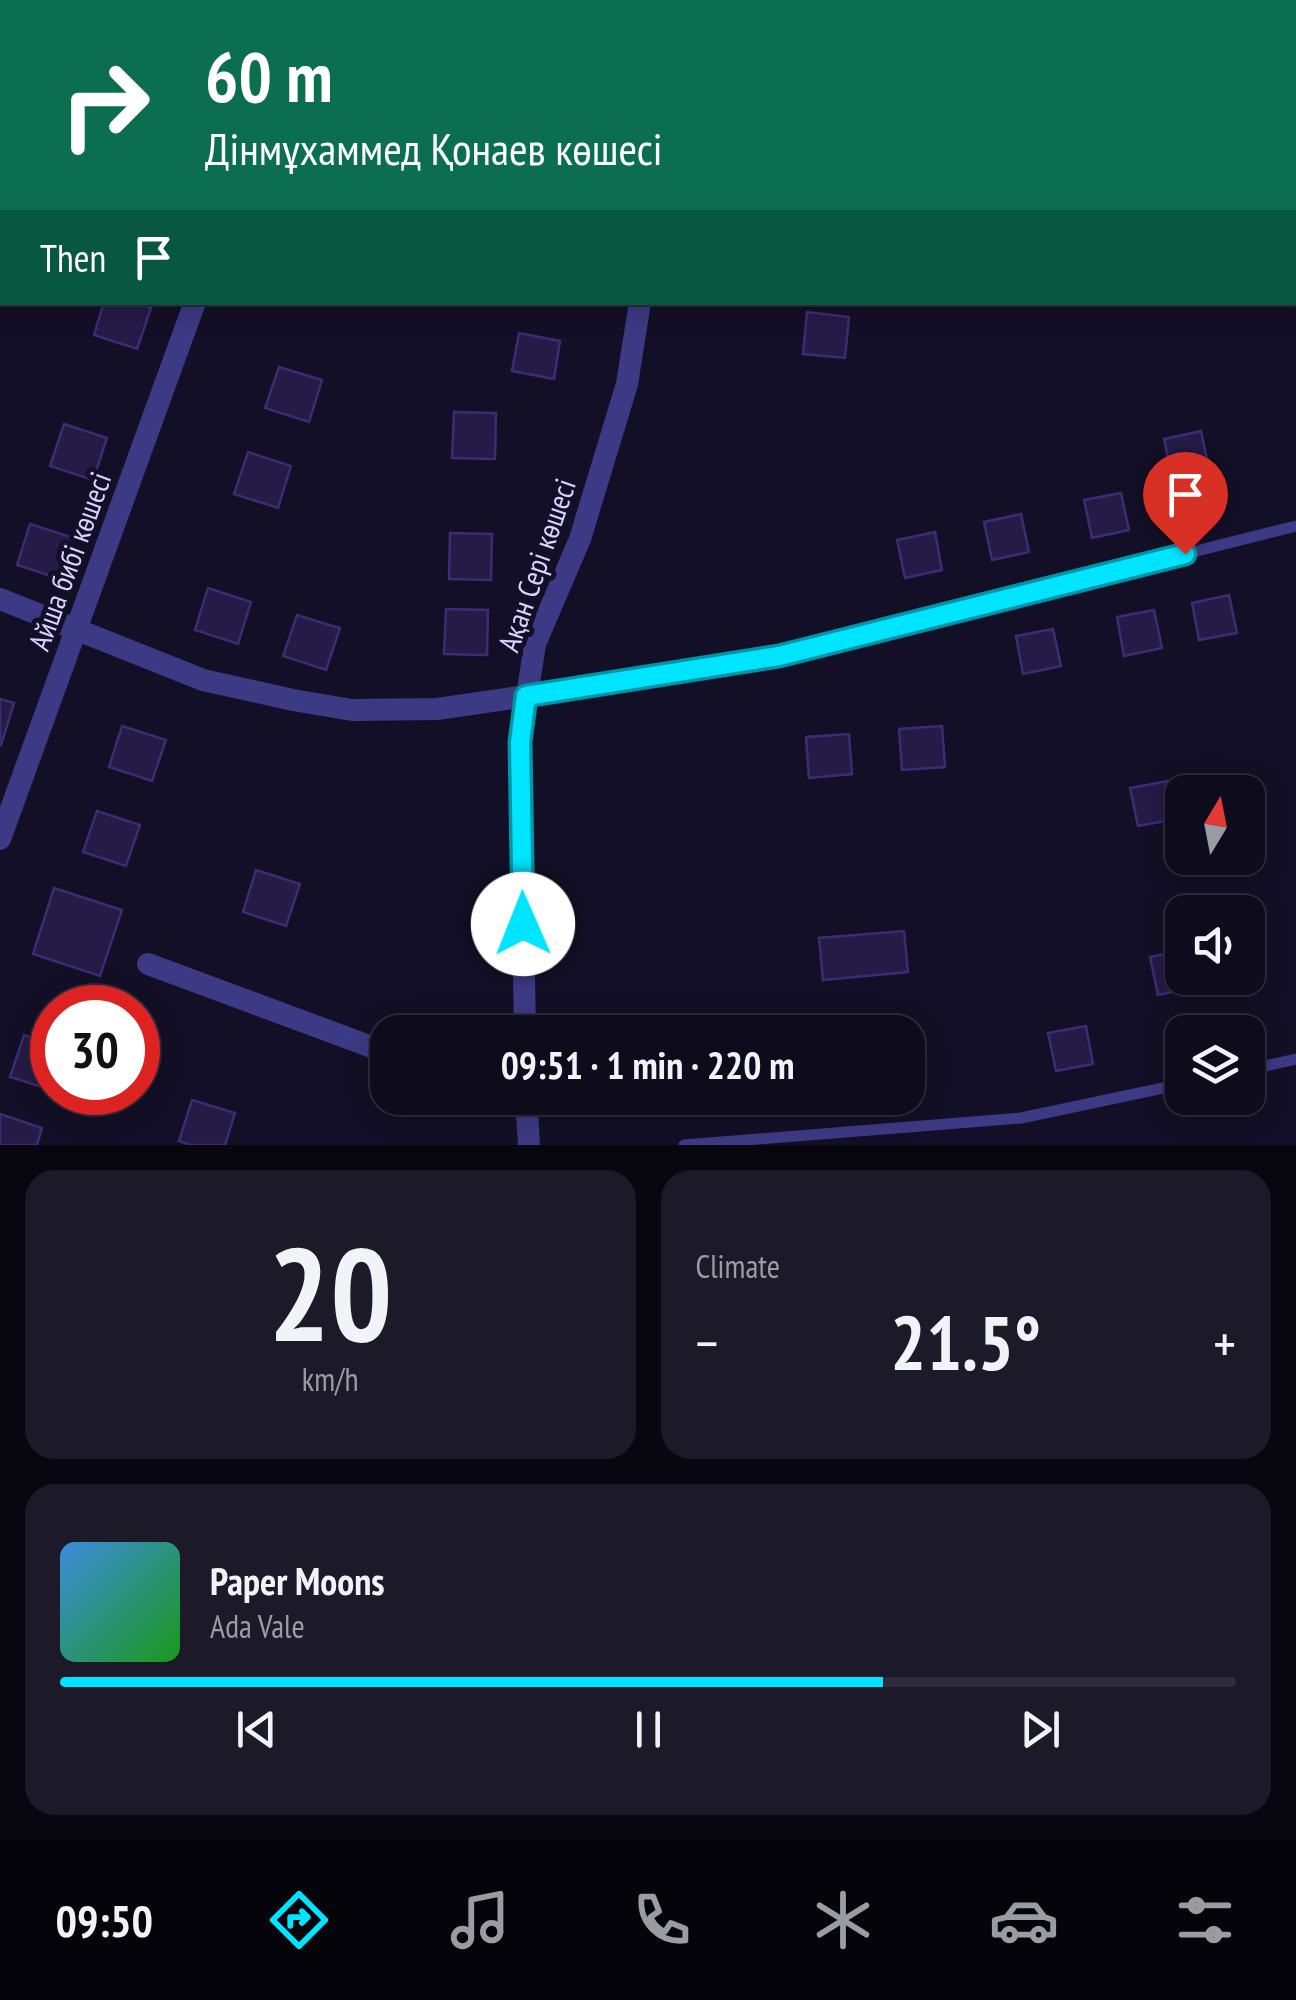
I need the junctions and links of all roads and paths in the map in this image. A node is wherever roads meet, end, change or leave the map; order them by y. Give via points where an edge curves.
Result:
1 (194, 305) edge
2 (640, 305) edge
3 (1296, 526) edge
4 (0, 599) edge
5 (77, 627) junction
6 (526, 696) junction
7 (0, 840) edge
8 (148, 964) dead end
9 (525, 1015) edge
10 (370, 1046) edge
11 (1296, 1059) edge
12 (1265, 1066) edge
13 (1165, 1088) edge
14 (523, 1115) edge
15 (529, 1145) edge
16 (684, 1145) edge

1 - 5 street, Айша бибі көшесі
2 - 6 street, Ақан Сері көшесі via 627,384 580,539 535,644
3 - 6 lane via 779,656
4 - 5 street
5 - 6 street via 203,680 352,710
5 - 7 street, Айша бибі көшесі
6 - 9 street, Ақан Сері көшесі via 520,742
8 - 10 street
11 - 12 lane
13 - 16 lane via 1020,1118
14 - 15 street

